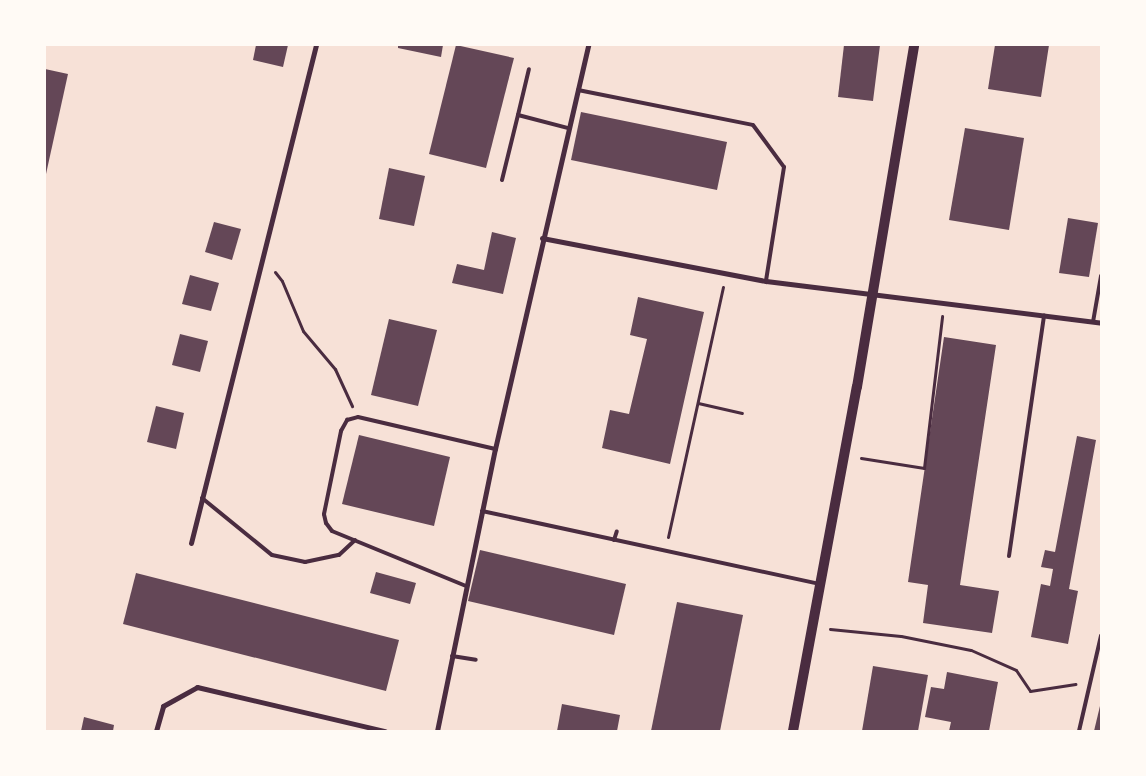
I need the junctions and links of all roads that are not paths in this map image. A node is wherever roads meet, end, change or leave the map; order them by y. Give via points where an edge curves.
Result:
1 (316, 45) edge
2 (588, 45) edge
3 (914, 45) edge
4 (530, 69) dead end
5 (578, 90) junction
6 (518, 115) junction
7 (568, 128) junction
8 (502, 180) dead end
9 (542, 238) junction
10 (1101, 276) edge
11 (766, 281) junction
12 (873, 295) junction
13 (1044, 316) junction
14 (1093, 322) junction
15 (1101, 323) edge
16 (495, 449) junction
17 (202, 498) junction
18 (482, 512) junction
19 (617, 532) dead end
20 (354, 540) junction
21 (614, 540) junction
22 (191, 543) dead end
23 (1009, 556) dead end
24 (819, 584) junction
25 (466, 586) junction
26 (1101, 636) edge
27 (452, 656) junction
28 (476, 660) dead end
29 (156, 731) edge
30 (385, 731) edge
31 (437, 731) edge
32 (793, 731) edge
33 (1079, 731) edge

1 - 17 street
2 - 5 street
3 - 12 main road
4 - 6 lane
5 - 7 street
5 - 11 lane via 753,125 784,167
6 - 7 lane
6 - 8 lane
7 - 9 street
9 - 11 street
9 - 16 street
10 - 14 lane
11 - 12 street
12 - 13 street
12 - 24 main road
13 - 14 street
13 - 23 lane
14 - 15 street
16 - 18 street
16 - 20 lane via 358,418 347,420 341,431 324,514 332,531
17 - 20 lane via 272,555 305,562 339,555
17 - 22 street
18 - 21 lane
18 - 25 street
19 - 21 lane
20 - 25 lane
21 - 24 lane
24 - 32 main road
25 - 27 street
26 - 33 lane
27 - 28 lane
27 - 31 street
29 - 30 street via 163,706 197,687

